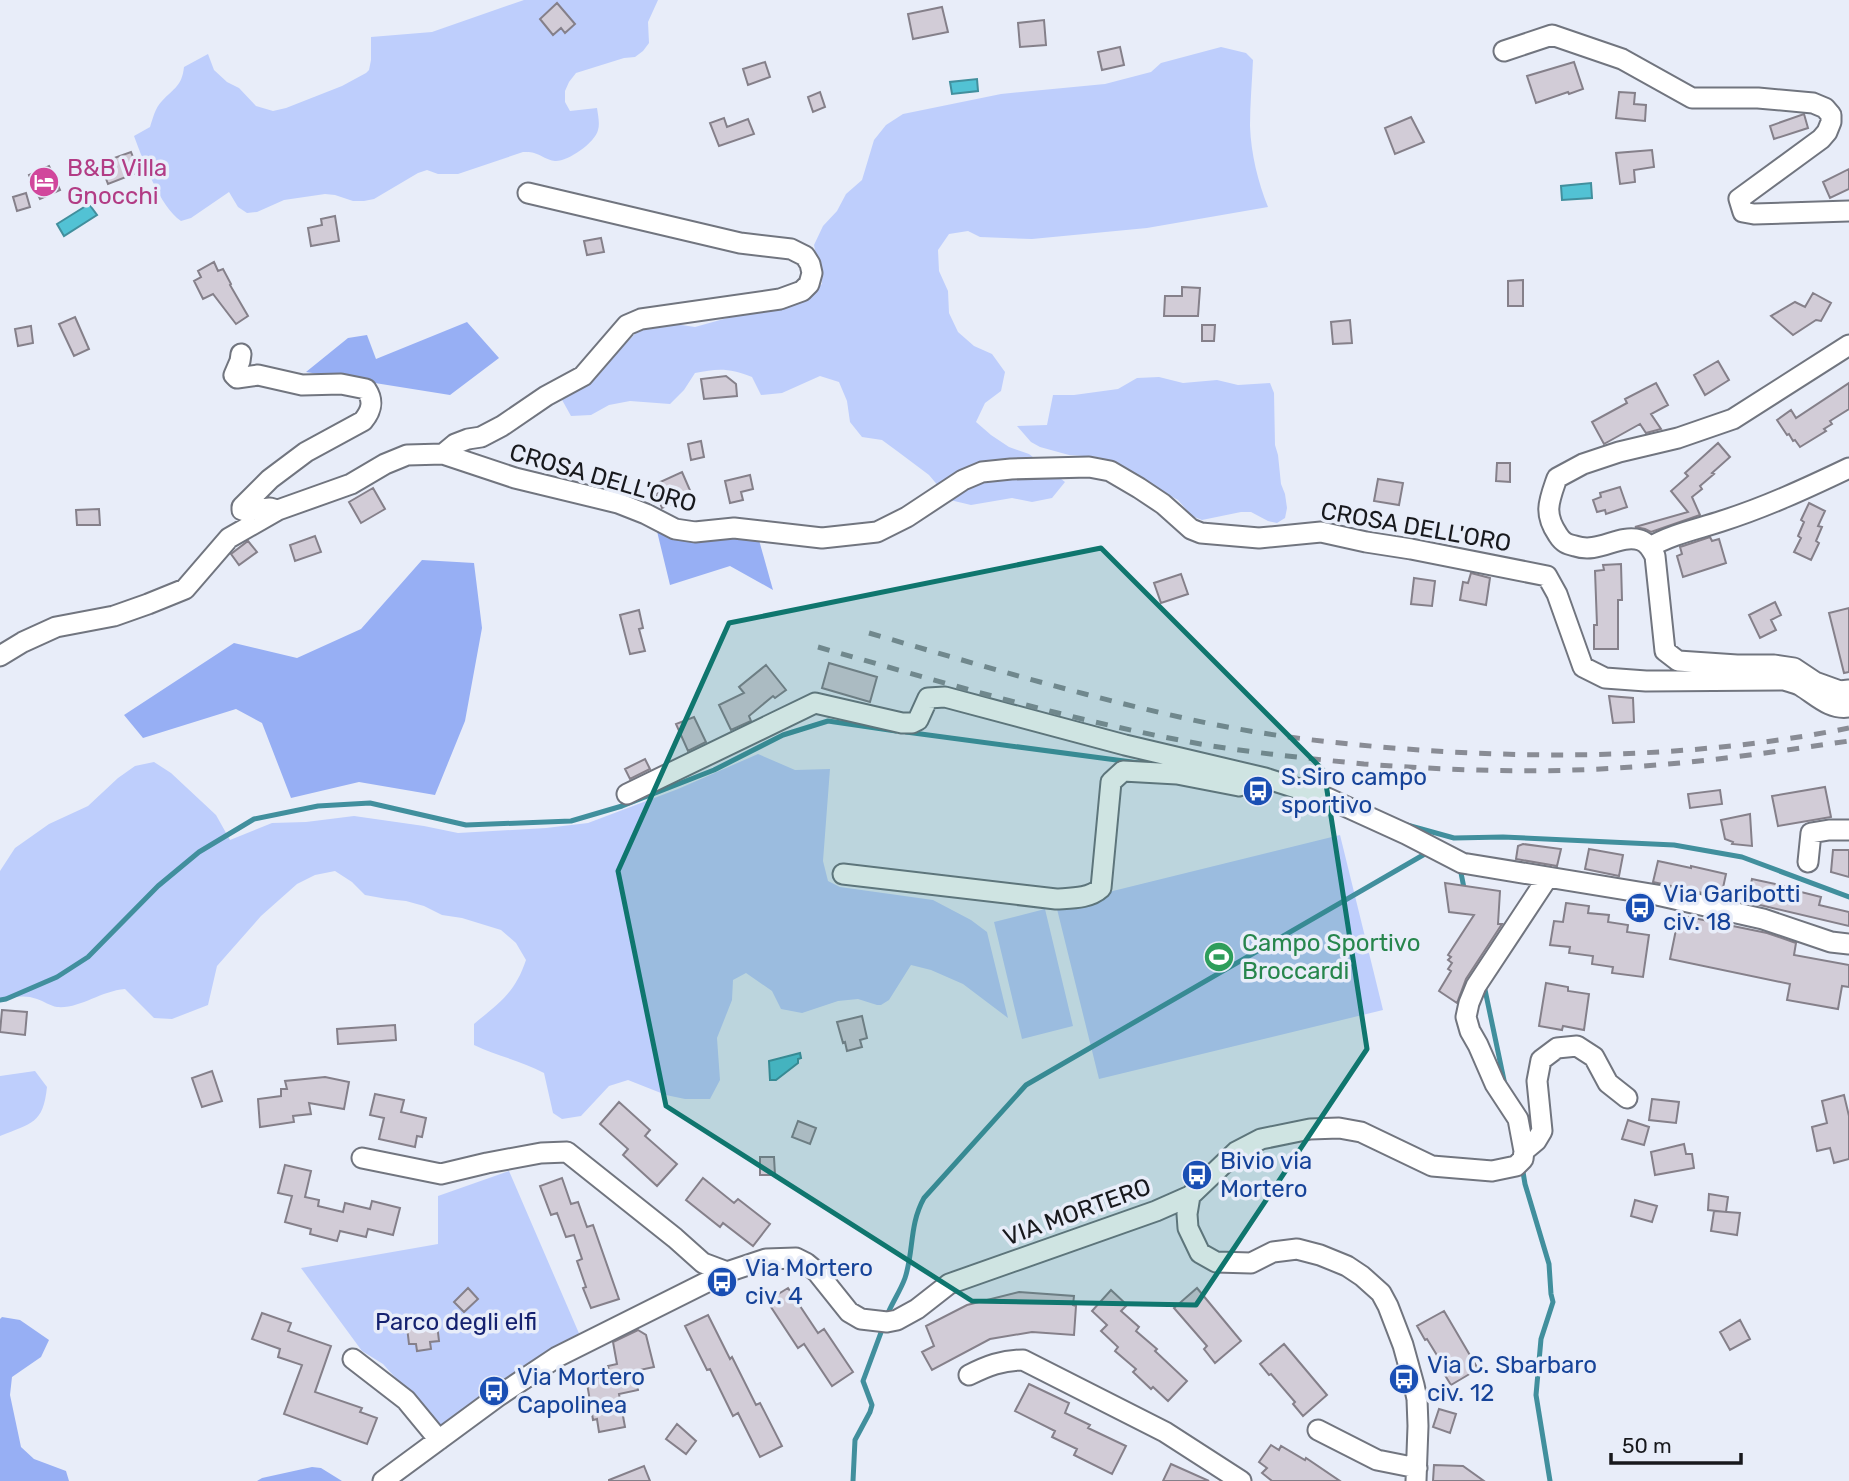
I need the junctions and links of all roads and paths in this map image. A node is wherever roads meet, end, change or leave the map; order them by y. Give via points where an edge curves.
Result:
1 (1504, 51) dead end
2 (528, 193) dead end
3 (1849, 211) edge
4 (1849, 345) edge
5 (242, 354) dead end
6 (443, 454) junction
7 (1849, 468) edge
8 (278, 510) junction
9 (1650, 547) junction
10 (0, 656) edge
11 (1849, 690) edge
12 (1849, 707) edge
13 (1265, 778) junction
14 (627, 794) dead end
15 (1849, 830) edge
16 (1808, 862) dead end
17 (843, 874) dead end
18 (1548, 877) junction
19 (1849, 944) edge
20 (1627, 1098) dead end
21 (1524, 1151) junction
22 (362, 1158) dead end
23 (1190, 1196) junction
24 (727, 1272) junction
25 (354, 1359) dead end
26 (970, 1375) dead end
27 (1318, 1430) dead end
28 (439, 1440) junction
29 (1416, 1475) edge
30 (383, 1481) edge
31 (1241, 1481) edge

1 - 3 street via 1552,35 1622,59 1692,98 1779,100 1825,108 1832,122 1821,139 1739,199 1743,212 1754,214
2 - 6 street via 740,243 792,249 810,264 809,284 802,292 780,299 641,319 627,325 583,376 502,426 455,444
4 - 9 street via 1733,419 1583,464 1557,478 1548,504 1551,525 1562,542 1584,549 1622,539
5 - 8 street via 236,378 258,375 302,385 341,384 366,389 371,396 370,413 363,421 306,452 242,507 245,511
6 - 8 street, CROSA DELL'ORO via 407,455 351,484
6 - 12 street, CROSA DELL'ORO via 515,478 618,503 675,529 734,528 822,538 877,532 982,472 1089,467 1110,471 1139,488 1201,533 1259,538 1321,532 1547,576 1583,667 1605,678 1784,680 1839,709
7 - 9 street via 1792,495
8 - 10 street, CROSA DELL'ORO via 229,538 185,589 114,616 56,627
9 - 11 street via 1655,556 1665,651 1678,661 1794,668 1815,682
13 - 14 street via 945,697 928,698 912,723 815,703
13 - 17 street via 1239,786 1177,774 1123,771 1111,782 1101,888 1095,894 1056,899
13 - 18 street via 1326,798 1462,863
15 - 16 street via 1811,833
18 - 19 street via 1657,895
18 - 21 street via 1476,986 1466,1017 1495,1084 1518,1119
20 - 21 street via 1608,1083 1594,1056 1577,1046 1557,1048 1541,1060 1537,1081 1542,1131
21 - 23 street, VIA MORTERO via 1516,1166 1492,1171 1432,1166 1362,1132 1310,1129 1261,1139 1236,1152
22 - 24 street via 442,1174 500,1160 568,1152 703,1263
23 - 24 street, VIA MORTERO via 949,1284 917,1309 887,1322 861,1319 849,1312 817,1272 796,1258 766,1259
23 - 29 street via 1188,1228 1200,1253 1216,1262 1251,1263 1273,1252 1297,1249 1346,1266 1381,1293 1414,1385
24 - 28 street via 557,1357
25 - 28 street via 406,1399
26 - 31 street via 988,1365 1023,1360 1165,1432
27 - 29 street
28 - 30 street

